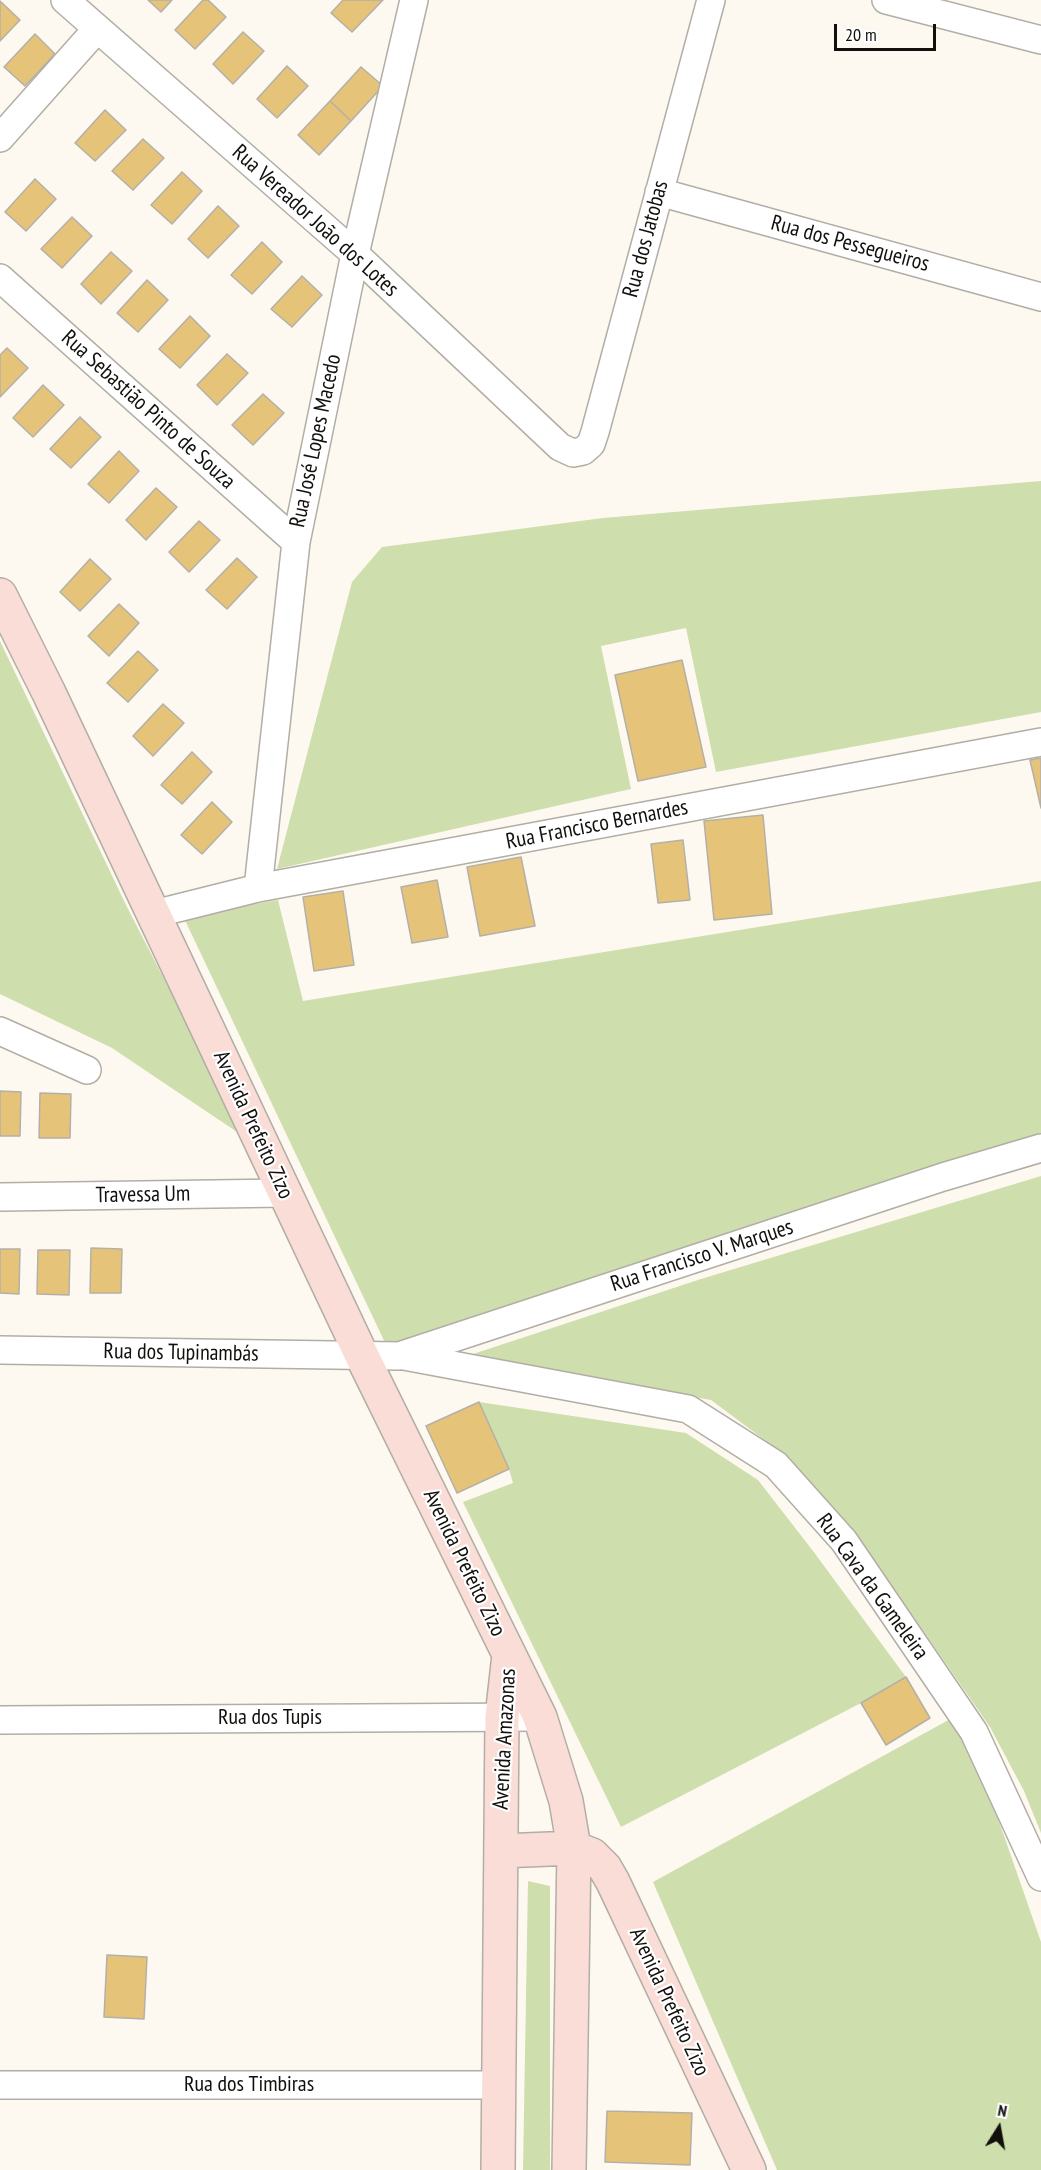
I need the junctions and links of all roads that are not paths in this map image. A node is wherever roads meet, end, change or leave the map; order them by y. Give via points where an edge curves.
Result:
1 (65, 0) edge
2 (414, 0) edge
3 (711, 0) edge
4 (886, 0) edge
5 (97, 29) junction
6 (1041, 40) edge
7 (0, 138) edge
8 (659, 192) junction
9 (355, 254) junction
10 (0, 278) edge
11 (1041, 297) edge
12 (560, 447) joint
13 (296, 542) junction
14 (0, 595) edge
15 (1041, 742) edge
16 (258, 888) junction
17 (154, 914) junction
18 (0, 1031) edge
19 (87, 1071) dead end
20 (1041, 1148) edge
21 (285, 1193) junction
22 (0, 1197) edge
23 (0, 1350) edge
24 (362, 1356) junction
25 (399, 1356) junction
26 (509, 1655) junction
27 (502, 1717) junction
28 (540, 1718) junction
29 (0, 1720) edge
30 (574, 1848) junction
31 (501, 1851) junction
32 (1041, 1878) edge
33 (0, 2085) edge
34 (499, 2085) junction
35 (498, 2170) edge
36 (569, 2170) edge
37 (748, 2170) edge

1 - 5 street, Rua Vereador João dos Lotes
2 - 9 street, Rua José Lopes Macedo
3 - 8 street, Rua dos Jatobas
4 - 6 street
5 - 7 street
5 - 9 street, Rua Vereador João dos Lotes
8 - 11 street, Rua dos Pessegueiros
8 - 12 street, Rua dos Jatobas via 591,444 583,452 573,453
9 - 12 street, Rua Vereador João dos Lotes
9 - 13 street, Rua José Lopes Macedo
10 - 13 street, Rua Sebastião Pinto de Souza
13 - 16 street, Rua José Lopes Macedo
14 - 17 main road, Avenida Prefeito Zizo
15 - 16 street, Rua Francisco Bernardes
16 - 17 street, Rua Francisco Bernardes
17 - 21 main road, Avenida Prefeito Zizo
18 - 19 street
20 - 25 street, Rua Francisco V. Marques
21 - 22 street, Travessa Um
21 - 24 main road, Avenida Prefeito Zizo
23 - 24 street, Rua dos Tupinambás
24 - 25 street, Rua Francisco V. Marques
24 - 26 main road, Avenida Prefeito Zizo
25 - 32 street, Rua Cava da Gameleira via 688,1409 776,1465 844,1541 975,1732
26 - 27 main road, Avenida Amazonas
26 - 28 main road, Avenida Amazonas
27 - 28 street, Rua dos Tupis
27 - 29 street, Rua dos Tupis
27 - 31 main road, Avenida Amazonas
28 - 30 main road, Avenida Amazonas via 566,1801
30 - 31 main road
30 - 36 main road, Avenida Amazonas
30 - 37 main road, Avenida Prefeito Zizo via 592,1855 613,1882
31 - 34 main road, Avenida Amazonas
33 - 34 street, Rua dos Timbiras
34 - 35 main road, Avenida Amazonas

